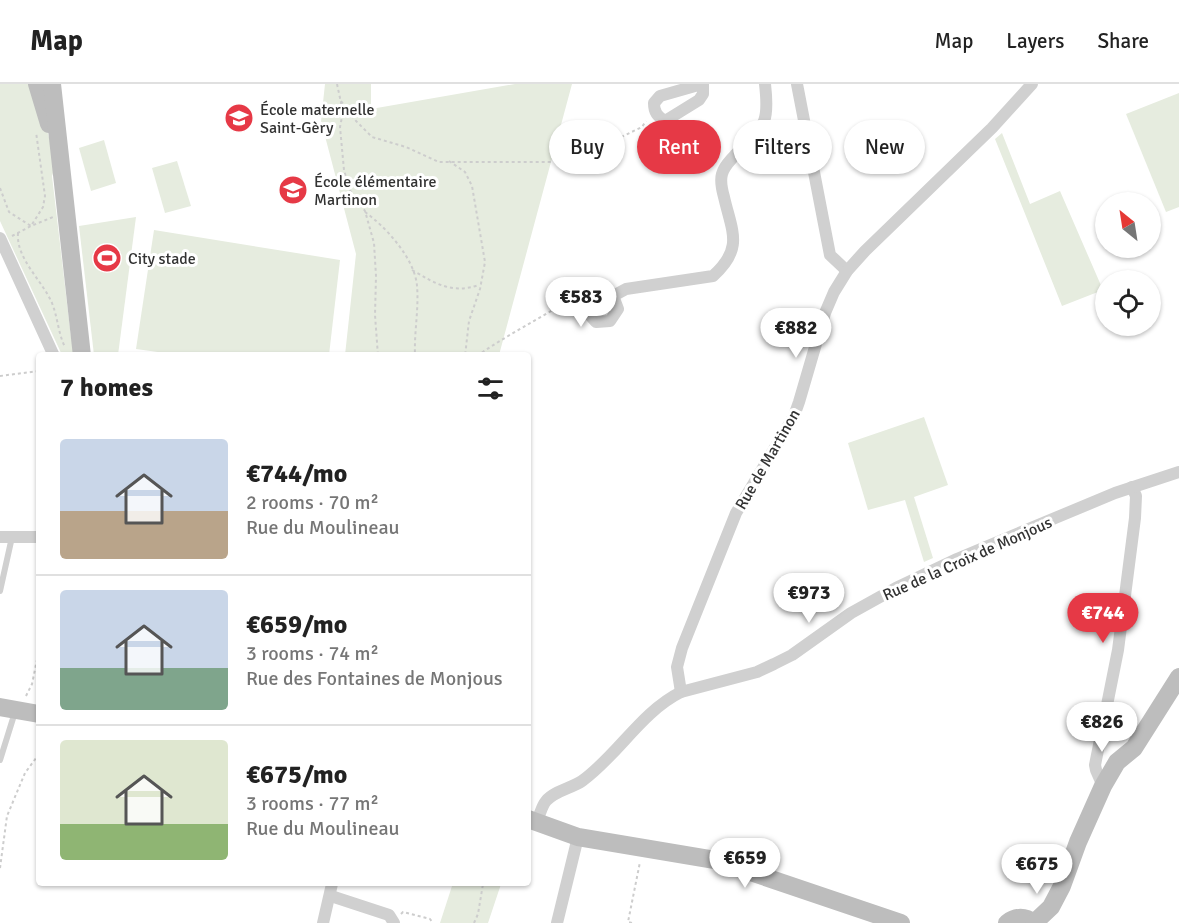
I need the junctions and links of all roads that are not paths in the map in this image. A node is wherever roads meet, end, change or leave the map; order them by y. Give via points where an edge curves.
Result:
1 (37, 84) edge
2 (52, 84) edge
3 (703, 84) edge
4 (765, 84) edge
5 (797, 84) edge
6 (1032, 84) edge
7 (64, 187) junction
8 (2, 246) edge
9 (847, 272) junction
10 (613, 296) junction
11 (52, 352) edge
12 (75, 352) edge
13 (1179, 472) edge
14 (1132, 487) junction
15 (6, 537) edge
16 (36, 537) edge
17 (0, 591) edge
18 (1179, 677) edge
19 (681, 692) junction
20 (12, 706) edge
21 (36, 713) edge
22 (1134, 748) junction
23 (0, 760) edge
24 (1103, 786) junction
25 (1091, 815) junction
26 (532, 821) edge
27 (578, 837) junction
28 (331, 890) edge
29 (394, 921) edge
30 (323, 923) edge
31 (557, 923) edge
32 (901, 923) edge
33 (1007, 923) edge
34 (1034, 923) edge

1 - 7 street
2 - 7 street
3 - 3 street via 660,96 654,102 654,111 665,121 699,100
4 - 10 street via 766,120 726,164 721,176 735,243 723,267 713,276 626,289
5 - 9 street via 830,255
6 - 9 street, Rue de Martinon
7 - 12 street
8 - 11 street
9 - 19 street, Rue de Martinon via 825,313 794,416 736,513 682,648 678,667
10 - 10 street via 601,292 589,298 587,312 596,322 610,321 618,309
13 - 14 street, Rue de la Croix de Monjous
14 - 19 street, Rue de la Croix de Monjous via 1007,537 896,588 851,613 792,655 757,672
14 - 24 street via 1136,496 1135,518 1118,650 1095,765
15 - 16 street
15 - 17 lane
18 - 22 street
19 - 26 street, Rue de la Croix de Monjous via 659,706 587,777 547,800
20 - 21 street
20 - 23 lane
22 - 24 street via 1118,762
22 - 25 street via 1128,768 1113,792
24 - 25 street
25 - 34 street via 1062,886 1050,908
26 - 27 street
27 - 31 street
27 - 32 street via 716,860
28 - 29 street via 389,915
28 - 30 street
33 - 34 street via 1023,918

